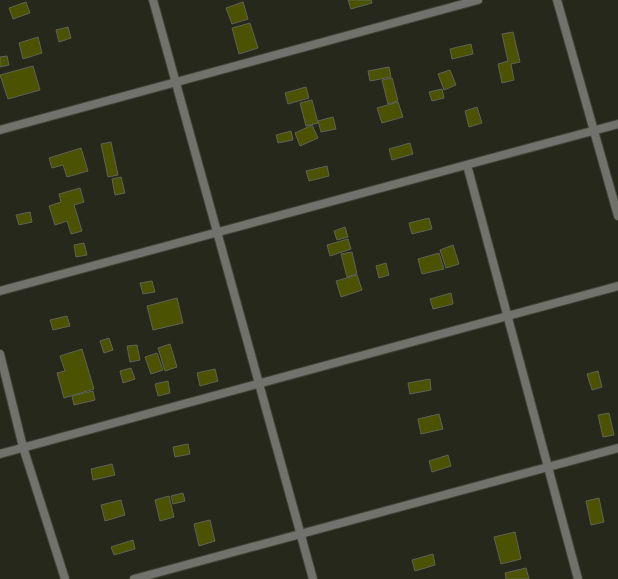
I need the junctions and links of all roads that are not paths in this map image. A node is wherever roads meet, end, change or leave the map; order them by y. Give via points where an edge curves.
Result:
1 (153, 0) edge
2 (478, 0) edge
3 (557, 0) edge
4 (176, 82) junction
5 (618, 124) edge
6 (0, 130) edge
7 (594, 130) junction
8 (467, 165) junction
9 (618, 216) edge
10 (217, 232) junction
11 (618, 286) edge
12 (0, 291) edge
13 (507, 316) junction
14 (0, 354) edge
15 (259, 383) junction
16 (23, 447) junction
17 (618, 448) edge
18 (0, 454) edge
19 (548, 467) junction
20 (301, 534) junction
21 (65, 579) edge
22 (134, 579) edge
23 (313, 579) edge
24 (578, 579) edge

1 - 4 street
2 - 4 street
3 - 7 street
4 - 6 street
4 - 10 street
5 - 7 street
7 - 8 street
7 - 9 street
8 - 10 street
8 - 13 street
10 - 12 street
10 - 15 street
11 - 13 street
13 - 15 street
13 - 19 street
14 - 16 street
15 - 16 street
15 - 20 street
16 - 18 street
16 - 21 street
17 - 19 street
19 - 20 street
19 - 24 street
20 - 22 street
20 - 23 street

